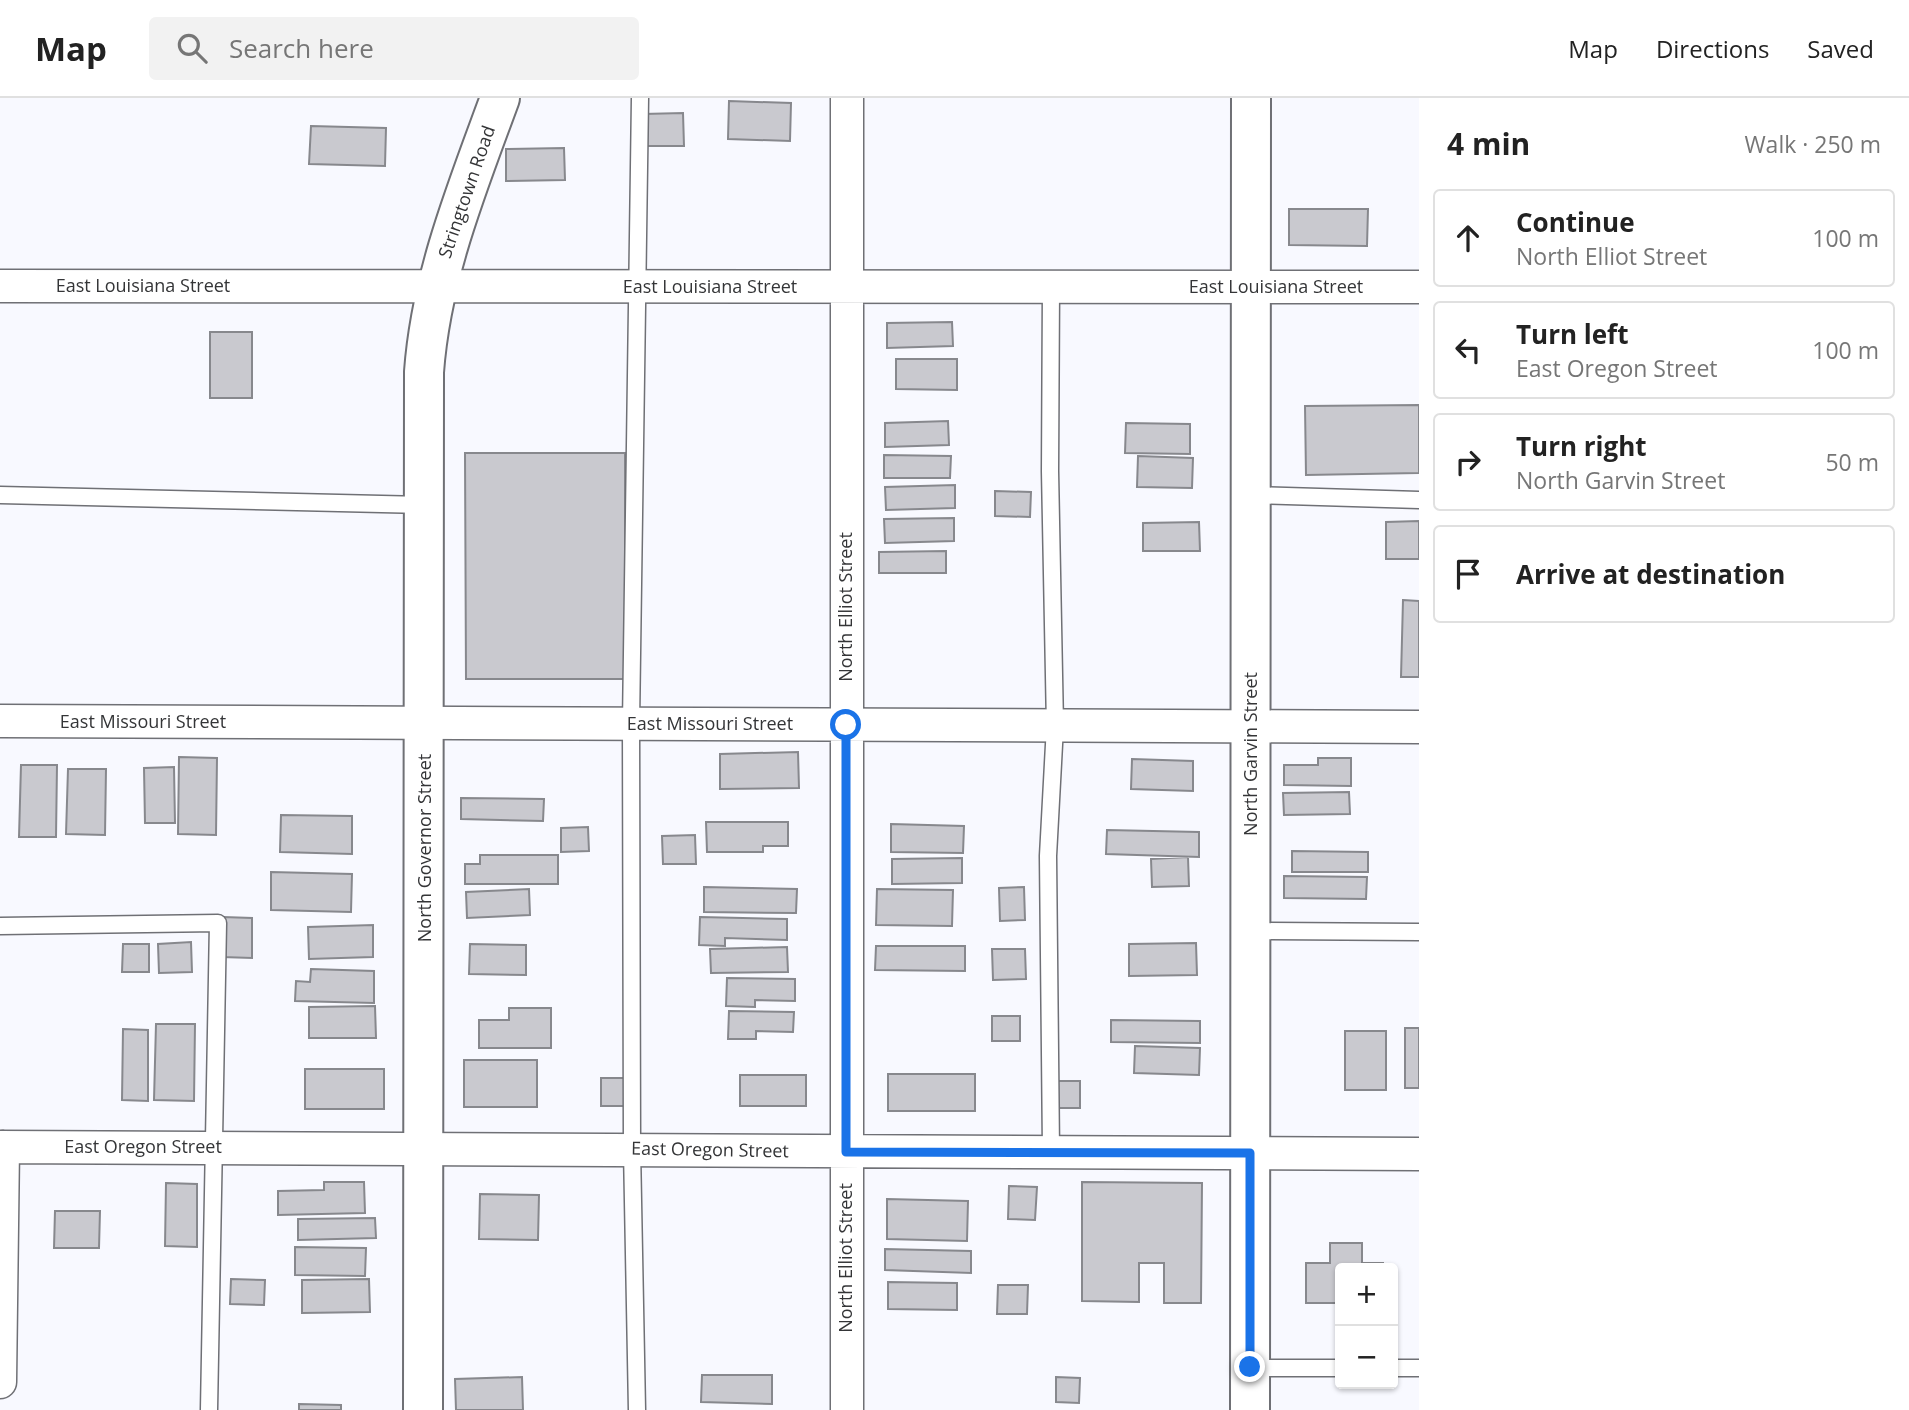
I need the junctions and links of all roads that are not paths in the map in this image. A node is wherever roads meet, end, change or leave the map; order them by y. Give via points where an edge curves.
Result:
1 (500, 98) edge
2 (640, 98) edge
3 (847, 98) edge
4 (1251, 98) edge
5 (0, 286) edge
6 (437, 286) junction
7 (638, 287) junction
8 (848, 287) junction
9 (1051, 287) junction
10 (1250, 287) junction
11 (1419, 287) edge
12 (0, 495) edge
13 (1250, 495) junction
14 (1419, 500) edge
15 (425, 505) junction
16 (0, 721) edge
17 (426, 723) junction
18 (631, 723) junction
19 (846, 725) junction
20 (1055, 726) junction
21 (1251, 726) junction
22 (1419, 727) edge
23 (0, 926) edge
24 (1250, 931) junction
25 (1419, 932) edge
26 (1, 1147) edge
27 (212, 1147) junction
28 (423, 1148) junction
29 (632, 1149) junction
30 (1051, 1150) junction
31 (846, 1152) junction
32 (1250, 1153) junction
33 (1419, 1154) edge
34 (0, 1349) edge
35 (1250, 1367) junction
36 (1335, 1367) edge
37 (1398, 1367) edge
38 (1419, 1367) edge
39 (0, 1382) edge
40 (209, 1410) edge
41 (423, 1410) edge
42 (637, 1410) edge
43 (847, 1410) edge
44 (1250, 1410) edge

1 - 6 main road, Stringtown Road via 451,232
2 - 7 lane
3 - 8 street, North Elliot Street
4 - 10 main road, North Garvin Street
5 - 6 street, East Louisiana Street
6 - 7 street, East Louisiana Street
6 - 15 main road, North Governor Street via 424,372
7 - 8 street, East Louisiana Street
7 - 18 lane
8 - 9 street, East Louisiana Street
8 - 19 street, North Elliot Street
9 - 10 street, East Louisiana Street
9 - 20 lane
10 - 11 street, East Louisiana Street
10 - 13 main road, North Garvin Street
12 - 15 lane
13 - 14 lane
13 - 21 main road, North Garvin Street
15 - 17 main road, North Governor Street
16 - 17 street, East Missouri Street
17 - 18 street, East Missouri Street
17 - 28 main road, North Governor Street
18 - 19 street, East Missouri Street
18 - 29 lane
19 - 20 street, East Missouri Street
19 - 31 street, North Elliot Street
20 - 21 street, East Missouri Street
20 - 30 lane via 1048,856
21 - 22 street, East Missouri Street
21 - 24 main road, North Garvin Street
23 - 27 lane via 218,923
24 - 25 lane
24 - 32 main road, North Garvin Street
26 - 27 street, East Oregon Street
26 - 34 street
27 - 28 street, East Oregon Street
27 - 40 lane
28 - 29 street, East Oregon Street
28 - 41 main road, North Governor Street
29 - 31 street, East Oregon Street
29 - 42 lane
30 - 31 street, East Oregon Street
30 - 32 street, East Oregon Street
31 - 43 street, North Elliot Street
32 - 33 street, East Oregon Street
32 - 35 main road, North Garvin Street
34 - 39 street
35 - 36 lane
35 - 44 main road, North Garvin Street
37 - 38 lane

